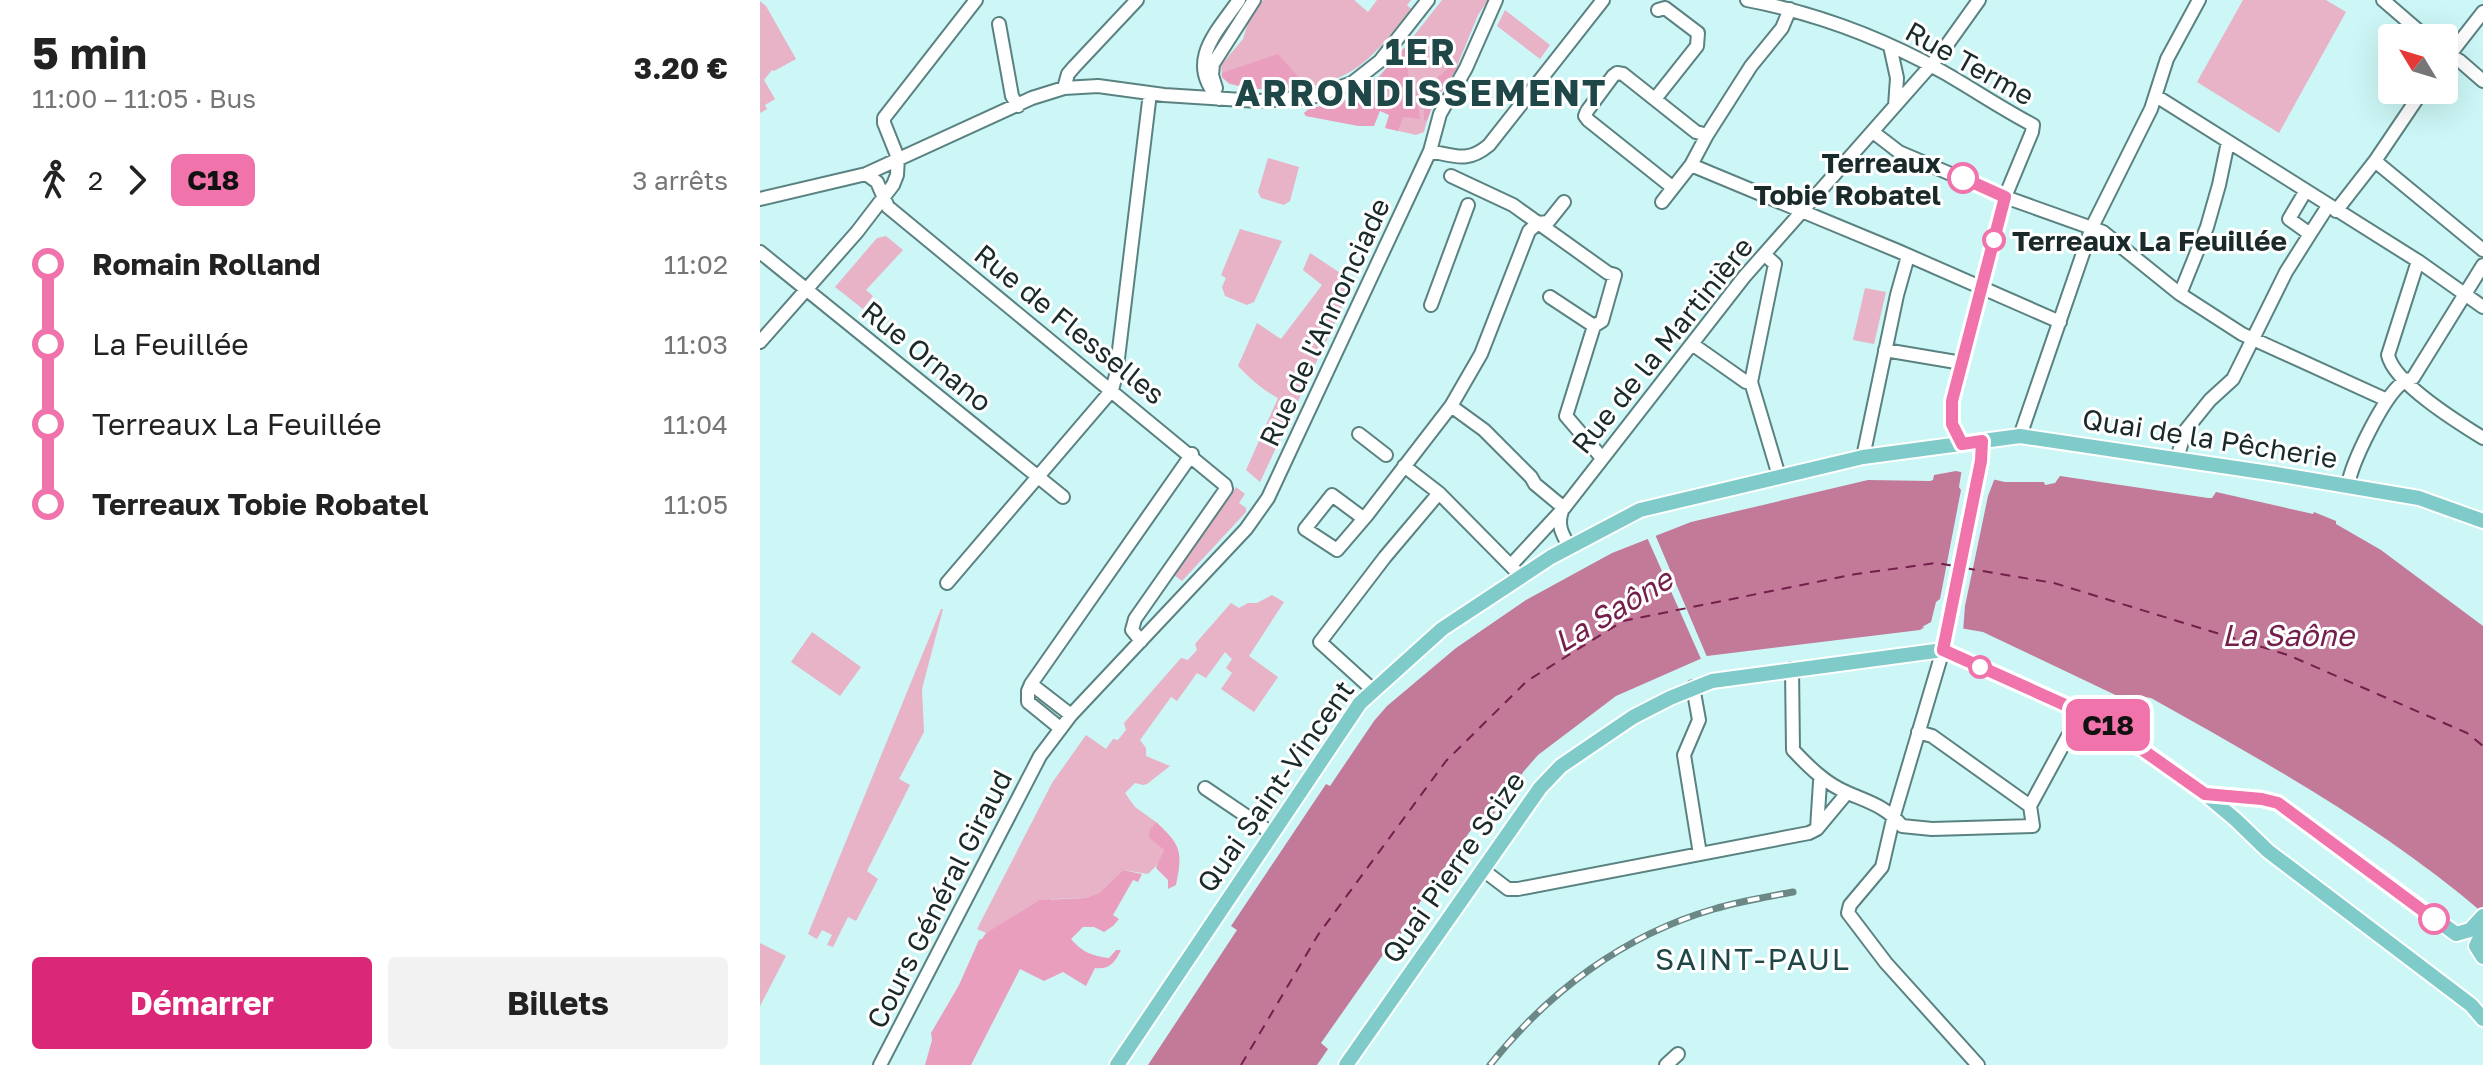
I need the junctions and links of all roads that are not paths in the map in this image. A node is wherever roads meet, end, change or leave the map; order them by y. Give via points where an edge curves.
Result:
1 (976, 0) edge
2 (1137, 0) edge
3 (1239, 0) edge
4 (1254, 0) edge
5 (1428, 0) edge
6 (1496, 0) edge
7 (1603, 0) edge
8 (1747, 0) edge
9 (1979, 0) edge
10 (2199, 0) edge
11 (2383, 0) edge
12 (1790, 9) junction
13 (1658, 10) dead end
14 (2483, 12) edge
15 (999, 24) dead end
16 (2411, 24) edge
17 (2458, 42) edge
18 (1890, 46) junction
19 (2458, 60) edge
20 (1929, 65) junction
21 (2483, 81) edge
22 (1064, 88) junction
23 (1150, 93) junction
24 (2156, 96) junction
25 (1219, 99) junction
26 (1655, 99) junction
27 (2414, 104) edge
28 (1018, 106) junction
29 (1895, 106) junction
30 (1873, 132) junction
31 (1707, 135) junction
32 (2228, 142) junction
33 (1430, 151) junction
34 (898, 158) junction
35 (2375, 161) junction
36 (1691, 165) junction
37 (866, 174) junction
38 (1451, 176) dead end
39 (1672, 187) junction
40 (2305, 192) junction
41 (2005, 197) junction
42 (884, 198) junction
43 (760, 199) edge
44 (1564, 202) dead end
45 (1662, 202) dead end
46 (1468, 205) dead end
47 (2332, 208) junction
48 (1803, 212) junction
49 (1538, 223) junction
50 (2092, 227) junction
51 (2310, 234) junction
52 (2483, 250) edge
53 (760, 252) edge
54 (1765, 255) junction
55 (1908, 256) junction
56 (2418, 261) junction
57 (2483, 265) edge
58 (1981, 287) junction
59 (806, 289) junction
60 (2180, 294) junction
61 (2465, 294) junction
62 (1550, 297) dead end
63 (1431, 305) dead end
64 (2483, 307) edge
65 (2060, 322) junction
66 (1594, 326) junction
67 (2252, 339) junction
68 (760, 342) edge
69 (1692, 344) junction
70 (1885, 350) junction
71 (1962, 363) junction
72 (1751, 382) junction
73 (2403, 382) junction
74 (1112, 390) junction
75 (2387, 400) junction
76 (1451, 406) junction
77 (1359, 434) dead end
78 (2478, 435) edge
79 (2020, 436) junction
80 (1982, 441) junction
81 (1962, 444) junction
82 (1192, 454) junction
83 (1386, 455) dead end
84 (1863, 457) junction
85 (1602, 458) junction
86 (2177, 459) junction
87 (1404, 466) junction
88 (1779, 476) junction
89 (1038, 477) junction
90 (2348, 485) junction
91 (1439, 493) junction
92 (1063, 497) dead end
93 (1564, 508) junction
94 (1363, 518) junction
95 (2483, 521) edge
96 (1569, 546) junction
97 (1516, 570) junction
98 (947, 583) dead end
99 (1141, 641) junction
100 (1943, 650) junction
101 (1792, 669) junction
102 (1031, 684) junction
103 (1693, 687) junction
104 (1373, 690) junction
105 (2081, 712) junction
106 (1071, 715) junction
107 (1060, 728) junction
108 (1918, 732) junction
109 (1822, 778) junction
110 (1205, 788) dead end
111 (1847, 793) junction
112 (2205, 794) junction
113 (2030, 806) junction
114 (1894, 815) junction
115 (1817, 829) junction
116 (1273, 834) junction
117 (1700, 854) junction
118 (1483, 870) junction
119 (2483, 916) edge
120 (2483, 932) edge
121 (2483, 957) edge
122 (2483, 1019) edge
123 (1678, 1054) dead end
124 (880, 1065) edge
125 (1117, 1065) edge
126 (1346, 1065) edge
127 (1666, 1065) edge
128 (1978, 1065) edge

1 - 34 street via 884,118
2 - 22 street via 1068,74
3 - 25 street via 1203,61 1208,87
4 - 25 street via 1213,64
5 - 25 street via 1380,61 1352,83 1312,97
6 - 33 street, Rue de l'Annonciade via 1440,114
7 - 33 street via 1489,145 1465,158
8 - 12 street, Rue Terme
9 - 20 street, Rue de la Martinière
10 - 24 street via 2167,59
11 - 16 street
12 - 18 street, Rue Terme
12 - 31 street
13 - 26 street via 1665,8 1698,33 1697,46
14 - 17 street
15 - 28 street
18 - 20 street, Rue Terme
18 - 29 street via 1897,78
19 - 21 street
20 - 29 street, Rue de la Martinière
20 - 41 street, Rue Terme via 2033,125
22 - 23 street
22 - 28 street
23 - 25 street
23 - 74 street
24 - 32 street
24 - 50 street
26 - 31 street
26 - 39 street via 1617,73 1585,116
27 - 35 street
28 - 34 street
29 - 30 street, Rue de la Martinière
30 - 41 street via 1896,151
30 - 48 street, Rue de la Martinière
31 - 36 street
32 - 40 street
32 - 60 street via 2207,227
33 - 99 street, Rue de l'Annonciade via 1260,512
34 - 37 street
34 - 42 street via 897,177
35 - 47 street
35 - 52 street
36 - 39 street
36 - 48 street
37 - 42 street, Rue de Flesselles
37 - 43 street
38 - 49 street
39 - 45 street
40 - 47 street
40 - 51 street via 2289,219
41 - 50 street
41 - 58 street
42 - 59 street
42 - 74 street, Rue de Flesselles via 885,205
44 - 49 street via 1548,222
46 - 63 street
47 - 51 street
47 - 56 street
48 - 54 street, Rue de la Martinière
48 - 55 street
49 - 66 street via 1615,275 1602,321
49 - 76 street via 1529,231 1481,354
50 - 60 street
50 - 65 street
51 - 67 street
53 - 59 street, Rue Ornano
54 - 69 street, Rue de la Martinière
54 - 72 street via 1775,264
55 - 58 street
55 - 70 street
56 - 61 street
56 - 73 street via 2388,355
57 - 61 street
58 - 65 street
58 - 71 street
59 - 68 street
59 - 89 street, Rue Ornano
60 - 67 street
61 - 64 street
61 - 73 street via 2413,378
62 - 66 street
65 - 79 street
66 - 85 street via 1566,416
67 - 75 street
67 - 86 street via 2233,379 2185,431
69 - 72 street
69 - 85 street, Rue de la Martinière
70 - 71 street
70 - 84 street
71 - 81 street via 1951,418
72 - 88 street
73 - 75 street
73 - 78 street
74 - 82 street, Rue de Flesselles
74 - 89 street
75 - 90 street via 2352,466
76 - 87 street
76 - 93 street via 1484,430
77 - 83 street
79 - 80 main road, Quai de la Pêcherie
79 - 86 main road, Quai de la Pêcherie
80 - 81 main road, Quai de la Pêcherie
80 - 100 main road
81 - 84 main road, Quai Saint-Vincent
82 - 99 street, Rue de Flesselles via 1226,489 1135,619 1132,630
82 - 102 street
84 - 88 main road, Quai Saint-Vincent
85 - 93 street, Rue de la Martinière
86 - 90 main road, Quai de la Pêcherie
87 - 91 street
87 - 94 street
88 - 96 main road, Quai Saint-Vincent via 1640,510
89 - 92 street, Rue Ornano
89 - 98 street
90 - 95 main road, Quai de la Pêcherie via 2422,498
91 - 97 street
91 - 104 street via 1320,642
93 - 96 street via 1559,522
93 - 97 street, Quai Saint-Vincent
94 - 94 street via 1332,495 1305,527 1335,550
96 - 97 main road, Quai Saint-Vincent
97 - 104 main road, Quai Saint-Vincent
99 - 106 street, Cours Général Giraud
100 - 101 main road, Quai Pierre Scize
100 - 105 main road
100 - 108 street
101 - 103 main road, Quai Pierre Scize
101 - 109 street via 1793,750
102 - 106 street
102 - 107 street via 1028,702
103 - 117 street via 1699,720 1684,755
103 - 118 main road, Quai Pierre Scize via 1633,717 1549,776
104 - 116 main road, Quai Saint-Vincent
105 - 112 main road via 2118,731
105 - 113 street
106 - 107 street, Cours Général Giraud
107 - 124 street, Cours Général Giraud via 1041,755
108 - 113 street via 1932,736
108 - 114 street
109 - 111 street
109 - 115 street
110 - 116 street
111 - 114 street
111 - 115 street
112 - 119 main road via 2278,803 2456,934 2470,930
112 - 122 main road via 2268,851
113 - 114 street via 2033,826 1920,829 1902,826
114 - 128 street via 1882,867 1848,913
115 - 117 street
116 - 125 main road, Quai Saint-Vincent
117 - 118 street via 1518,889 1508,889
118 - 126 main road, Quai Pierre Scize
120 - 121 main road via 2476,946
123 - 127 street

